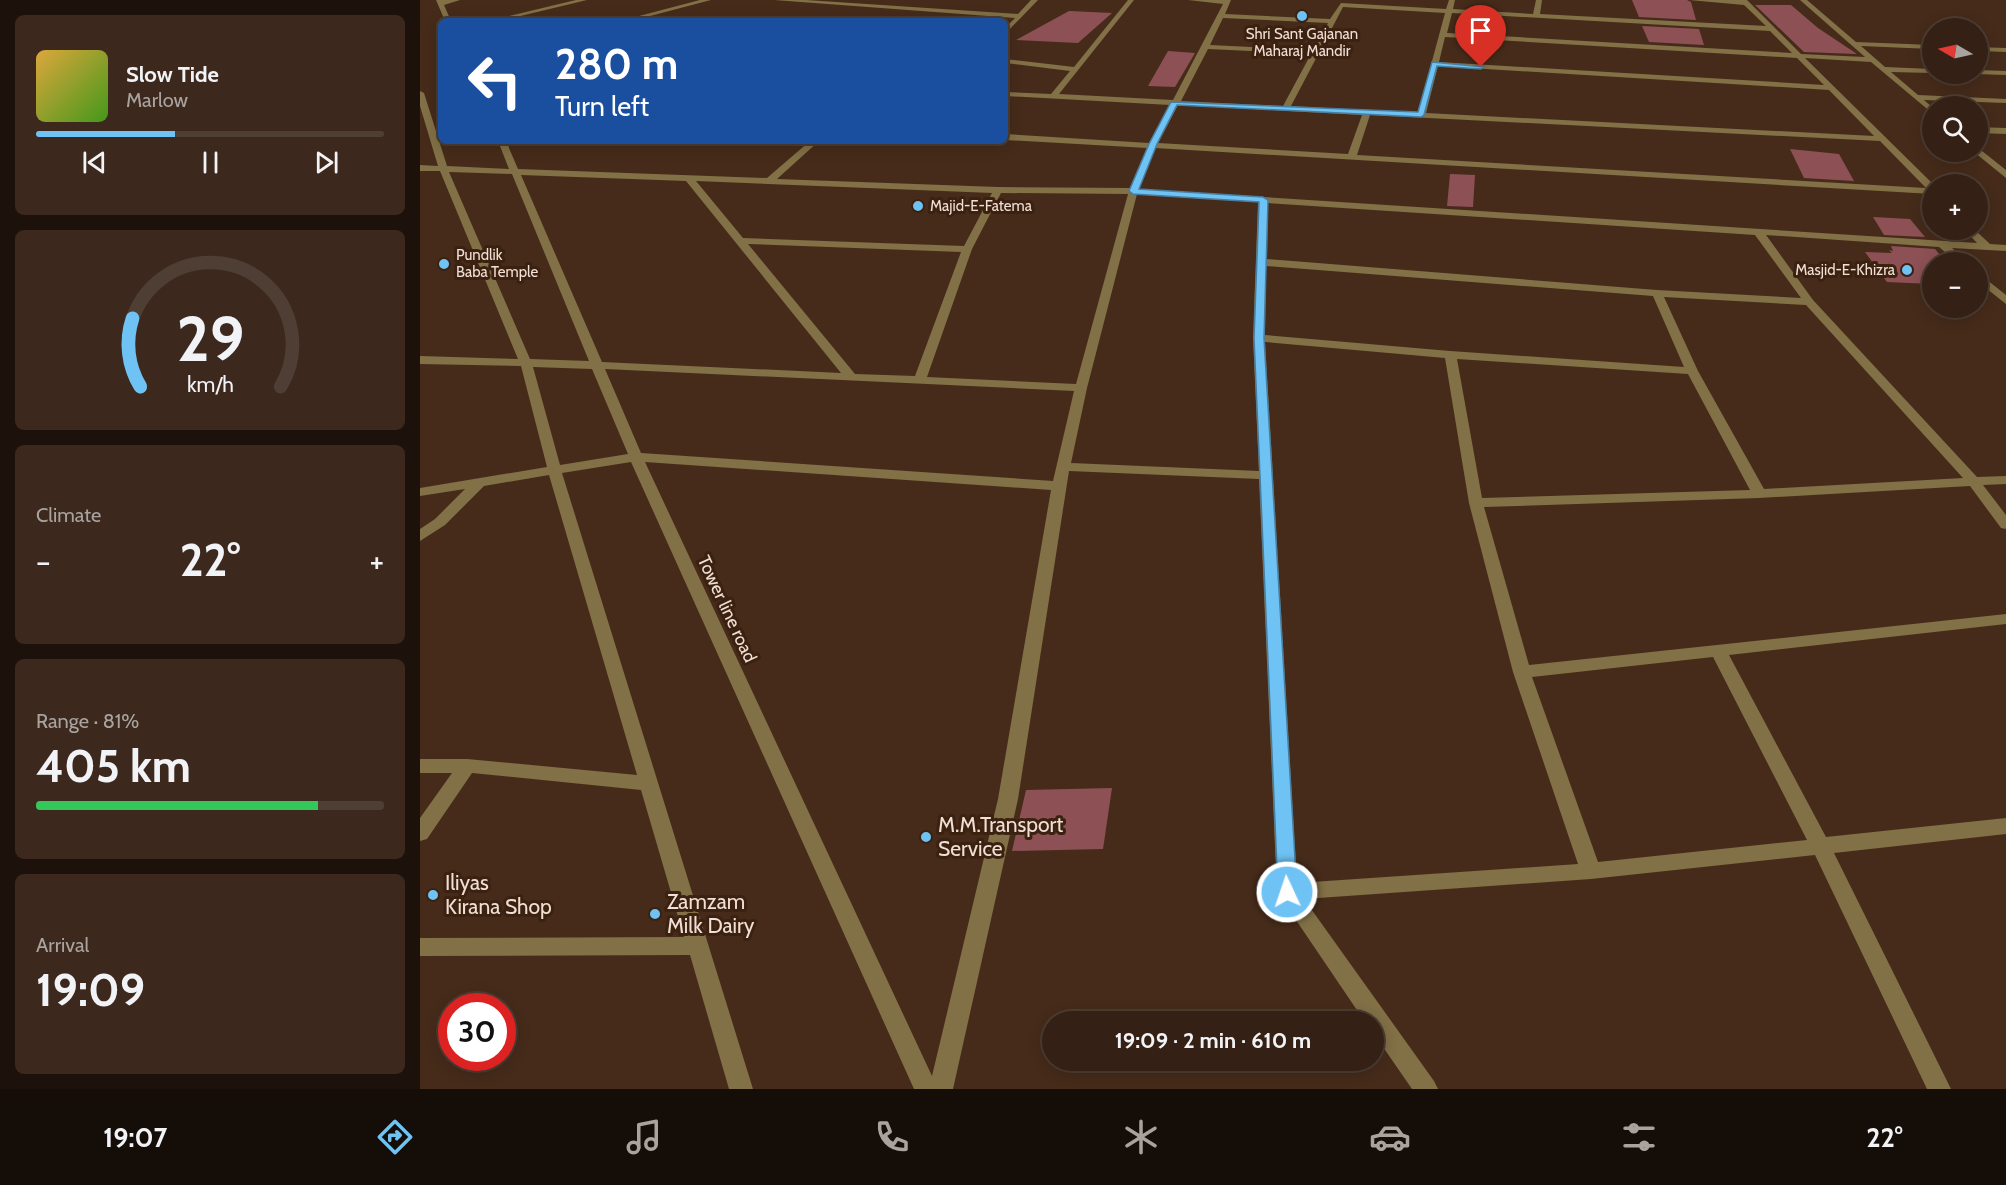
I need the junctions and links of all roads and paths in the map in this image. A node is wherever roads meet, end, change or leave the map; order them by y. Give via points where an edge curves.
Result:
1 (457, 0) edge
2 (574, 0) edge
3 (582, 0) edge
4 (708, 0) edge
5 (777, 0) edge
6 (1035, 0) edge
7 (1131, 0) edge
8 (1191, 0) edge
9 (1452, 0) edge
10 (1539, 0) edge
11 (1692, 0) edge
12 (1803, 0) edge
13 (1744, 1) edge
14 (440, 2) edge
15 (1225, 6) edge
16 (928, 10) junction
17 (1450, 12) junction
18 (921, 15) dead end
19 (1021, 16) junction
20 (1536, 16) junction
21 (447, 18) edge
22 (504, 18) edge
23 (636, 18) edge
24 (1333, 21) junction
25 (1008, 29) edge
26 (1774, 29) junction
27 (1443, 35) junction
28 (1855, 44) junction
29 (1206, 47) junction
30 (1922, 47) edge
31 (1988, 49) edge
32 (2006, 50) edge
33 (1315, 52) junction
34 (1798, 56) junction
35 (1873, 60) junction
36 (1008, 61) edge
37 (1434, 64) junction
38 (1076, 69) junction
39 (1884, 69) junction
40 (1922, 71) edge
41 (1988, 72) edge
42 (2006, 73) edge
43 (1830, 88) junction
44 (420, 93) edge
45 (1008, 93) edge
46 (1054, 96) junction
47 (1915, 97) junction
48 (2006, 101) edge
49 (1174, 103) junction
50 (1922, 103) edge
51 (1285, 110) junction
52 (1367, 113) junction
53 (1421, 115) junction
54 (1988, 130) edge
55 (2006, 131) edge
56 (1008, 137) edge
57 (1881, 140) junction
58 (503, 144) edge
59 (812, 144) edge
60 (1153, 144) junction
61 (1352, 156) junction
62 (1988, 159) edge
63 (1995, 165) junction
64 (2006, 166) edge
65 (420, 168) edge
66 (442, 169) junction
67 (516, 172) junction
68 (2006, 175) edge
69 (690, 180) junction
70 (1922, 180) edge
71 (768, 182) junction
72 (1922, 189) edge
73 (998, 190) junction
74 (1133, 191) junction
75 (1263, 200) junction
76 (1758, 232) junction
77 (1980, 240) edge
78 (740, 241) junction
79 (1942, 244) junction
80 (1987, 247) junction
81 (2006, 248) edge
82 (967, 249) junction
83 (1951, 252) edge
84 (1260, 262) junction
85 (1988, 285) edge
86 (1657, 293) junction
87 (2006, 301) edge
88 (1809, 302) junction
89 (1259, 338) junction
90 (1450, 355) junction
91 (420, 360) edge
92 (526, 364) junction
93 (596, 365) junction
94 (1692, 371) junction
95 (851, 377) junction
96 (919, 382) junction
97 (1081, 388) junction
98 (636, 457) junction
99 (1063, 467) junction
100 (555, 472) junction
101 (1266, 475) junction
102 (1972, 480) junction
103 (2006, 480) edge
104 (478, 484) junction
105 (1059, 486) junction
106 (420, 492) edge
107 (1759, 494) junction
108 (1476, 503) junction
109 (2006, 525) edge
110 (420, 536) edge
111 (2006, 619) edge
112 (1718, 650) junction
113 (1522, 672) junction
114 (420, 765) edge
115 (467, 765) junction
116 (649, 783) junction
117 (2006, 826) edge
118 (420, 833) edge
119 (1821, 847) junction
120 (1591, 871) junction
121 (1287, 892) junction
122 (698, 946) junction
123 (420, 947) edge
124 (741, 1089) edge
125 (926, 1089) edge
126 (941, 1089) edge
127 (1426, 1089) edge
128 (1939, 1089) edge

1 - 14 street
2 - 3 street
3 - 22 street
4 - 23 street
5 - 16 street
6 - 19 street
7 - 38 street
8 - 15 street
9 - 17 street
10 - 20 street
11 - 13 street
12 - 28 street
13 - 26 street
14 - 21 street
15 - 24 street
15 - 29 street
16 - 18 street
16 - 19 street
17 - 20 street
17 - 24 street via 1341,5
17 - 27 street
19 - 25 street
20 - 26 street
24 - 33 street
26 - 34 street
27 - 34 street
27 - 37 street
28 - 30 street
28 - 35 street
29 - 33 street
29 - 49 street
31 - 32 street
33 - 51 street
34 - 35 street
34 - 43 street
35 - 39 street
36 - 38 street
37 - 43 street
37 - 53 street
38 - 46 street
39 - 40 street
39 - 47 street
41 - 42 street
43 - 57 street
44 - 66 street
45 - 46 street
46 - 49 street
47 - 48 street
47 - 50 street
49 - 51 street
49 - 60 street
51 - 52 street
52 - 53 street
52 - 61 street
53 - 57 street
54 - 55 street
56 - 60 street
57 - 70 street
58 - 67 street, Tower line road
59 - 71 street
60 - 61 street
60 - 74 street
61 - 72 street
62 - 63 street
63 - 64 street
63 - 68 street
65 - 66 street
66 - 67 street
66 - 92 street
67 - 69 street
67 - 93 street, Tower line road
69 - 71 street
69 - 78 street
71 - 73 street
73 - 74 street
73 - 82 street
74 - 75 street
74 - 97 street
75 - 76 street
75 - 84 street
76 - 79 street
76 - 88 street
77 - 80 street
78 - 82 street
78 - 95 street
79 - 80 street
79 - 83 street
80 - 81 street
82 - 96 street
84 - 86 street
84 - 89 street
85 - 87 street
86 - 88 street
86 - 94 street
88 - 102 street
89 - 90 street
89 - 101 street
90 - 94 street
90 - 108 street
91 - 92 street
92 - 93 street
92 - 100 street
93 - 95 street
93 - 98 street, Tower line road
94 - 107 street
95 - 96 street
96 - 97 street
97 - 99 street
98 - 100 street
98 - 105 street
98 - 125 street, Tower line road
99 - 101 street
99 - 105 street
100 - 104 street
100 - 116 street
101 - 121 street
102 - 103 street
102 - 107 street
102 - 109 street
104 - 106 street
104 - 110 street
105 - 126 street via 1008,799
107 - 108 street
108 - 113 street
111 - 112 street
112 - 113 street
112 - 119 street
113 - 120 street
114 - 115 street
115 - 116 street
115 - 118 street
116 - 122 street
117 - 119 street
119 - 120 street
119 - 128 street
120 - 121 street
121 - 127 street
122 - 123 street
122 - 124 street

